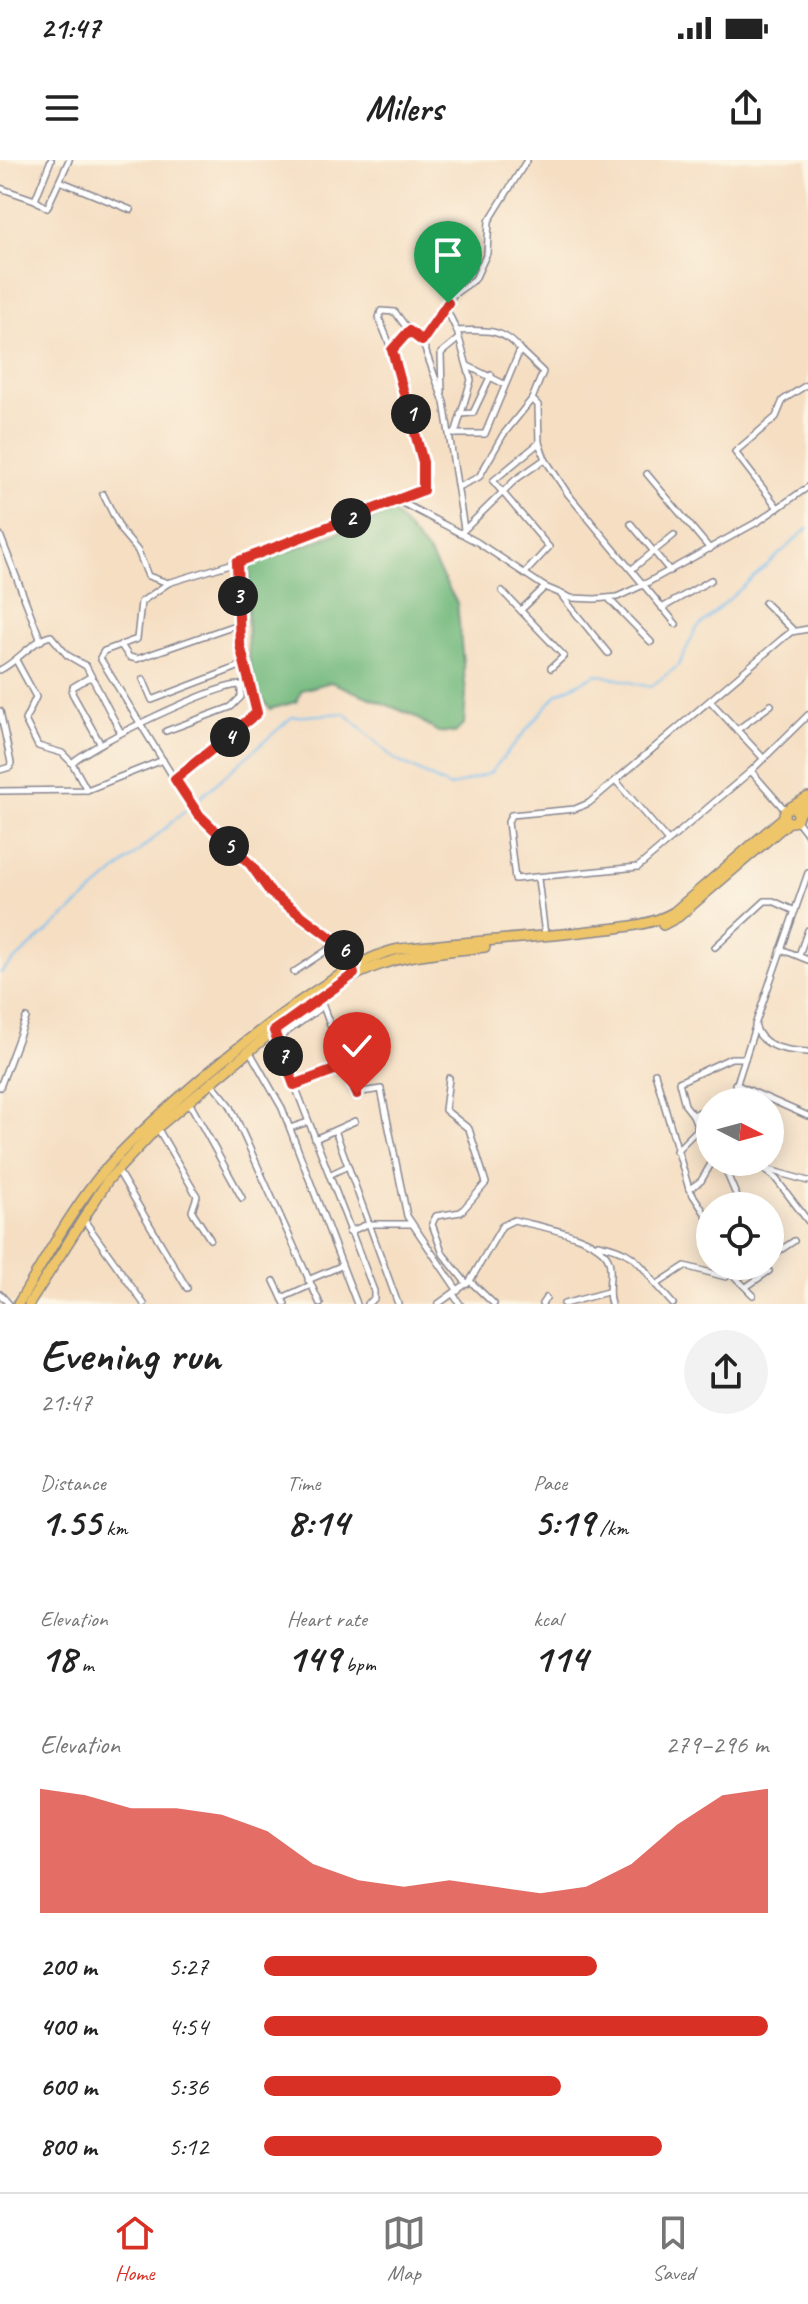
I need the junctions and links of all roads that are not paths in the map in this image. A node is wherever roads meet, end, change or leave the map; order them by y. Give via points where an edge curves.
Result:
1 (51, 160) edge
2 (69, 160) edge
3 (527, 160) edge
4 (60, 181) junction
5 (0, 188) edge
6 (35, 200) junction
7 (131, 210) dead end
8 (446, 308) junction
9 (409, 331) junction
10 (457, 331) junction
11 (459, 339) junction
12 (422, 341) junction
13 (392, 350) junction
14 (520, 350) junction
15 (468, 366) junction
16 (491, 375) junction
17 (504, 384) junction
18 (808, 384) edge
19 (442, 393) junction
20 (532, 399) junction
21 (460, 414) junction
22 (453, 434) junction
23 (539, 443) junction
24 (545, 459) junction
25 (647, 474) dead end
26 (458, 487) junction
27 (808, 487) edge
28 (503, 492) junction
29 (103, 494) dead end
30 (398, 501) junction
31 (778, 508) junction
32 (631, 524) dead end
33 (462, 532) junction
34 (0, 535) edge
35 (674, 535) dead end
36 (710, 549) junction
37 (654, 552) junction
38 (237, 562) junction
39 (632, 569) junction
40 (670, 571) junction
41 (524, 574) junction
42 (711, 580) dead end
43 (170, 582) junction
44 (643, 585) junction
45 (545, 587) junction
46 (502, 591) dead end
47 (561, 595) junction
48 (609, 599) junction
49 (765, 603) dead end
50 (662, 608) junction
51 (522, 609) junction
52 (238, 624) junction
53 (676, 624) dead end
54 (808, 629) edge
55 (794, 631) junction
56 (41, 641) junction
57 (651, 642) dead end
58 (121, 645) junction
59 (608, 653) dead end
60 (17, 662) junction
61 (243, 665) junction
62 (551, 668) dead end
63 (0, 670) edge
64 (90, 677) junction
65 (143, 679) dead end
66 (711, 702) junction
67 (771, 705) dead end
68 (0, 711) edge
69 (808, 715) edge
70 (142, 725) junction
71 (737, 730) junction
72 (166, 731) dead end
73 (121, 733) junction
74 (100, 743) junction
75 (764, 759) junction
76 (163, 760) junction
77 (72, 763) junction
78 (0, 770) edge
79 (751, 771) junction
80 (175, 779) junction
81 (617, 782) junction
82 (87, 790) junction
83 (0, 791) edge
84 (808, 797) edge
85 (808, 805) edge
86 (790, 815) junction
87 (808, 835) edge
88 (668, 841) junction
89 (808, 873) edge
90 (538, 879) junction
91 (795, 911) junction
92 (808, 930) edge
93 (545, 938) junction
94 (338, 943) junction
95 (715, 947) dead end
96 (781, 949) junction
97 (799, 956) junction
98 (808, 960) edge
99 (358, 967) junction
100 (294, 972) dead end
101 (26, 1018) dead end
102 (755, 1025) junction
103 (275, 1035) junction
104 (246, 1048) junction
105 (808, 1052) edge
106 (745, 1058) junction
107 (345, 1066) junction
108 (655, 1073) dead end
109 (449, 1078) dead end
110 (210, 1082) junction
111 (735, 1084) junction
112 (294, 1085) junction
113 (0, 1087) edge
114 (734, 1088) edge
115 (188, 1101) junction
116 (696, 1114) edge
117 (693, 1115) junction
118 (808, 1116) edge
119 (355, 1121) dead end
120 (308, 1122) junction
121 (696, 1123) edge
122 (153, 1128) junction
123 (290, 1128) junction
124 (335, 1130) junction
125 (696, 1131) edge
126 (315, 1139) junction
127 (676, 1151) junction
128 (348, 1166) junction
129 (117, 1170) junction
130 (784, 1174) edge
131 (329, 1175) junction
132 (704, 1176) edge
133 (772, 1176) edge
134 (808, 1181) edge
135 (689, 1189) junction
136 (242, 1198) dead end
137 (696, 1200) edge
138 (82, 1217) junction
139 (808, 1221) edge
140 (368, 1224) junction
141 (411, 1224) junction
142 (349, 1232) junction
143 (210, 1239) dead end
144 (794, 1241) dead end
145 (597, 1244) junction
146 (784, 1248) edge
147 (341, 1266) junction
148 (696, 1269) edge
149 (740, 1280) edge
150 (756, 1280) edge
151 (274, 1281) dead end
152 (468, 1282) junction
153 (310, 1283) junction
154 (656, 1285) junction
155 (746, 1287) junction
156 (187, 1288) dead end
157 (455, 1292) junction
158 (607, 1292) junction
159 (1, 1295) edge
160 (753, 1295) dead end
161 (284, 1301) edge
162 (9, 1304) edge
163 (18, 1304) edge
164 (29, 1304) edge
165 (144, 1304) edge
166 (320, 1304) edge
167 (357, 1304) edge
168 (367, 1304) edge
169 (398, 1304) edge
170 (438, 1304) edge
171 (460, 1304) edge
172 (494, 1304) edge
173 (564, 1304) edge
174 (611, 1304) edge
175 (673, 1304) edge

1 - 6 street
2 - 4 street
3 - 8 street via 489,221 487,253 475,279 453,295
4 - 6 street via 50,206
4 - 7 street
5 - 6 street
8 - 10 street
8 - 12 street
9 - 12 street
9 - 13 street
9 - 13 street via 395,312 381,311
10 - 11 street
10 - 14 street via 491,330
11 - 15 street
11 - 19 street via 441,353
12 - 19 street
13 - 30 street via 426,477 422,492
14 - 17 street
14 - 20 street via 543,372
15 - 16 street
15 - 21 street via 471,380
16 - 17 street
16 - 21 street via 473,413
17 - 22 street via 485,434
18 - 31 street via 783,400 776,417 735,452
19 - 22 street
20 - 23 street via 539,408
20 - 26 street via 479,477
21 - 22 street
22 - 26 street
23 - 24 street
23 - 28 street via 493,479
24 - 28 street
24 - 39 street
25 - 36 street
26 - 33 street
27 - 31 street
28 - 33 street
28 - 41 street via 549,547
29 - 43 street via 148,576
30 - 33 street
30 - 38 street
31 - 36 street
32 - 37 street
33 - 41 street
34 - 56 street
35 - 37 street
36 - 40 street
37 - 39 street
37 - 40 street
38 - 43 street
38 - 52 street
39 - 44 street
40 - 44 street
41 - 45 street
42 - 50 street
43 - 58 street via 142,600 137,639
44 - 48 street
44 - 50 street
45 - 47 street
45 - 51 street
46 - 51 street
47 - 48 street
47 - 59 street
48 - 57 street
49 - 55 street
50 - 53 street
51 - 62 street via 564,656
52 - 58 street via 137,659
52 - 61 street
54 - 55 street
55 - 66 street
56 - 60 street
56 - 64 street via 53,637 67,655 83,663
58 - 70 street via 100,656
60 - 63 street
60 - 77 street via 36,697 25,720 38,746 59,751
61 - 65 street via 152,700
61 - 80 street via 257,707 253,719
64 - 73 street
64 - 74 street via 72,693
66 - 71 street
66 - 81 street
67 - 71 street
68 - 78 street via 11,763
69 - 75 street
70 - 72 street via 186,702 241,685 241,697 231,707
70 - 73 street
70 - 76 street
71 - 75 street
73 - 74 street
74 - 77 street
75 - 79 street
76 - 80 street
76 - 82 street
77 - 82 street
79 - 86 street
79 - 88 street
80 - 94 street via 198,814 251,865 271,893
81 - 88 street
81 - 90 street via 575,809 511,815 515,879
82 - 83 street
84 - 86 main road
85 - 86 main road
86 - 87 street
86 - 93 main road via 673,921
88 - 90 street via 630,871
89 - 91 street
90 - 93 street
91 - 95 street via 765,901
91 - 96 street
92 - 97 street
93 - 99 main road via 396,954
94 - 99 street
94 - 100 street
96 - 97 street
96 - 102 street
97 - 98 street
99 - 103 main road
99 - 104 main road
101 - 113 street
102 - 105 street via 767,1042
102 - 106 street
103 - 104 main road
103 - 107 street via 323,1006
103 - 112 street
104 - 110 main road
104 - 122 main road
104 - 123 street
106 - 111 street
106 - 117 street via 731,1058 679,1082
107 - 112 street
107 - 141 street via 355,1093 381,1089 402,1203
108 - 127 street
109 - 152 street via 445,1110 469,1129 486,1183 461,1212 436,1216 432,1224 443,1254
110 - 115 main road
110 - 153 street via 230,1105
111 - 114 street
111 - 118 street
112 - 120 street
115 - 122 main road
115 - 136 street
116 - 117 street
117 - 121 street
119 - 124 street
120 - 123 street
120 - 126 street
122 - 129 main road
122 - 143 street via 197,1196 192,1211
122 - 163 main road via 94,1184
123 - 147 street
124 - 126 street
124 - 128 street
125 - 127 street
126 - 131 street
127 - 135 street
128 - 131 street
128 - 140 street
129 - 138 main road
129 - 156 street
130 - 134 street
131 - 142 street
132 - 135 street
133 - 139 street
135 - 137 street
138 - 164 main road
138 - 165 street
140 - 141 street
140 - 142 street
140 - 169 street
141 - 157 street
142 - 168 street via 375,1296
144 - 146 street
145 - 152 street via 507,1222
145 - 154 street via 636,1257
145 - 158 street via 608,1259
147 - 153 street
147 - 167 street
148 - 154 street via 685,1266
149 - 155 street
150 - 155 street
151 - 161 street
152 - 157 street
152 - 172 street
153 - 161 street
153 - 166 street
154 - 175 street
155 - 160 street
157 - 170 street
157 - 171 street
158 - 173 street
158 - 174 street
159 - 162 street

